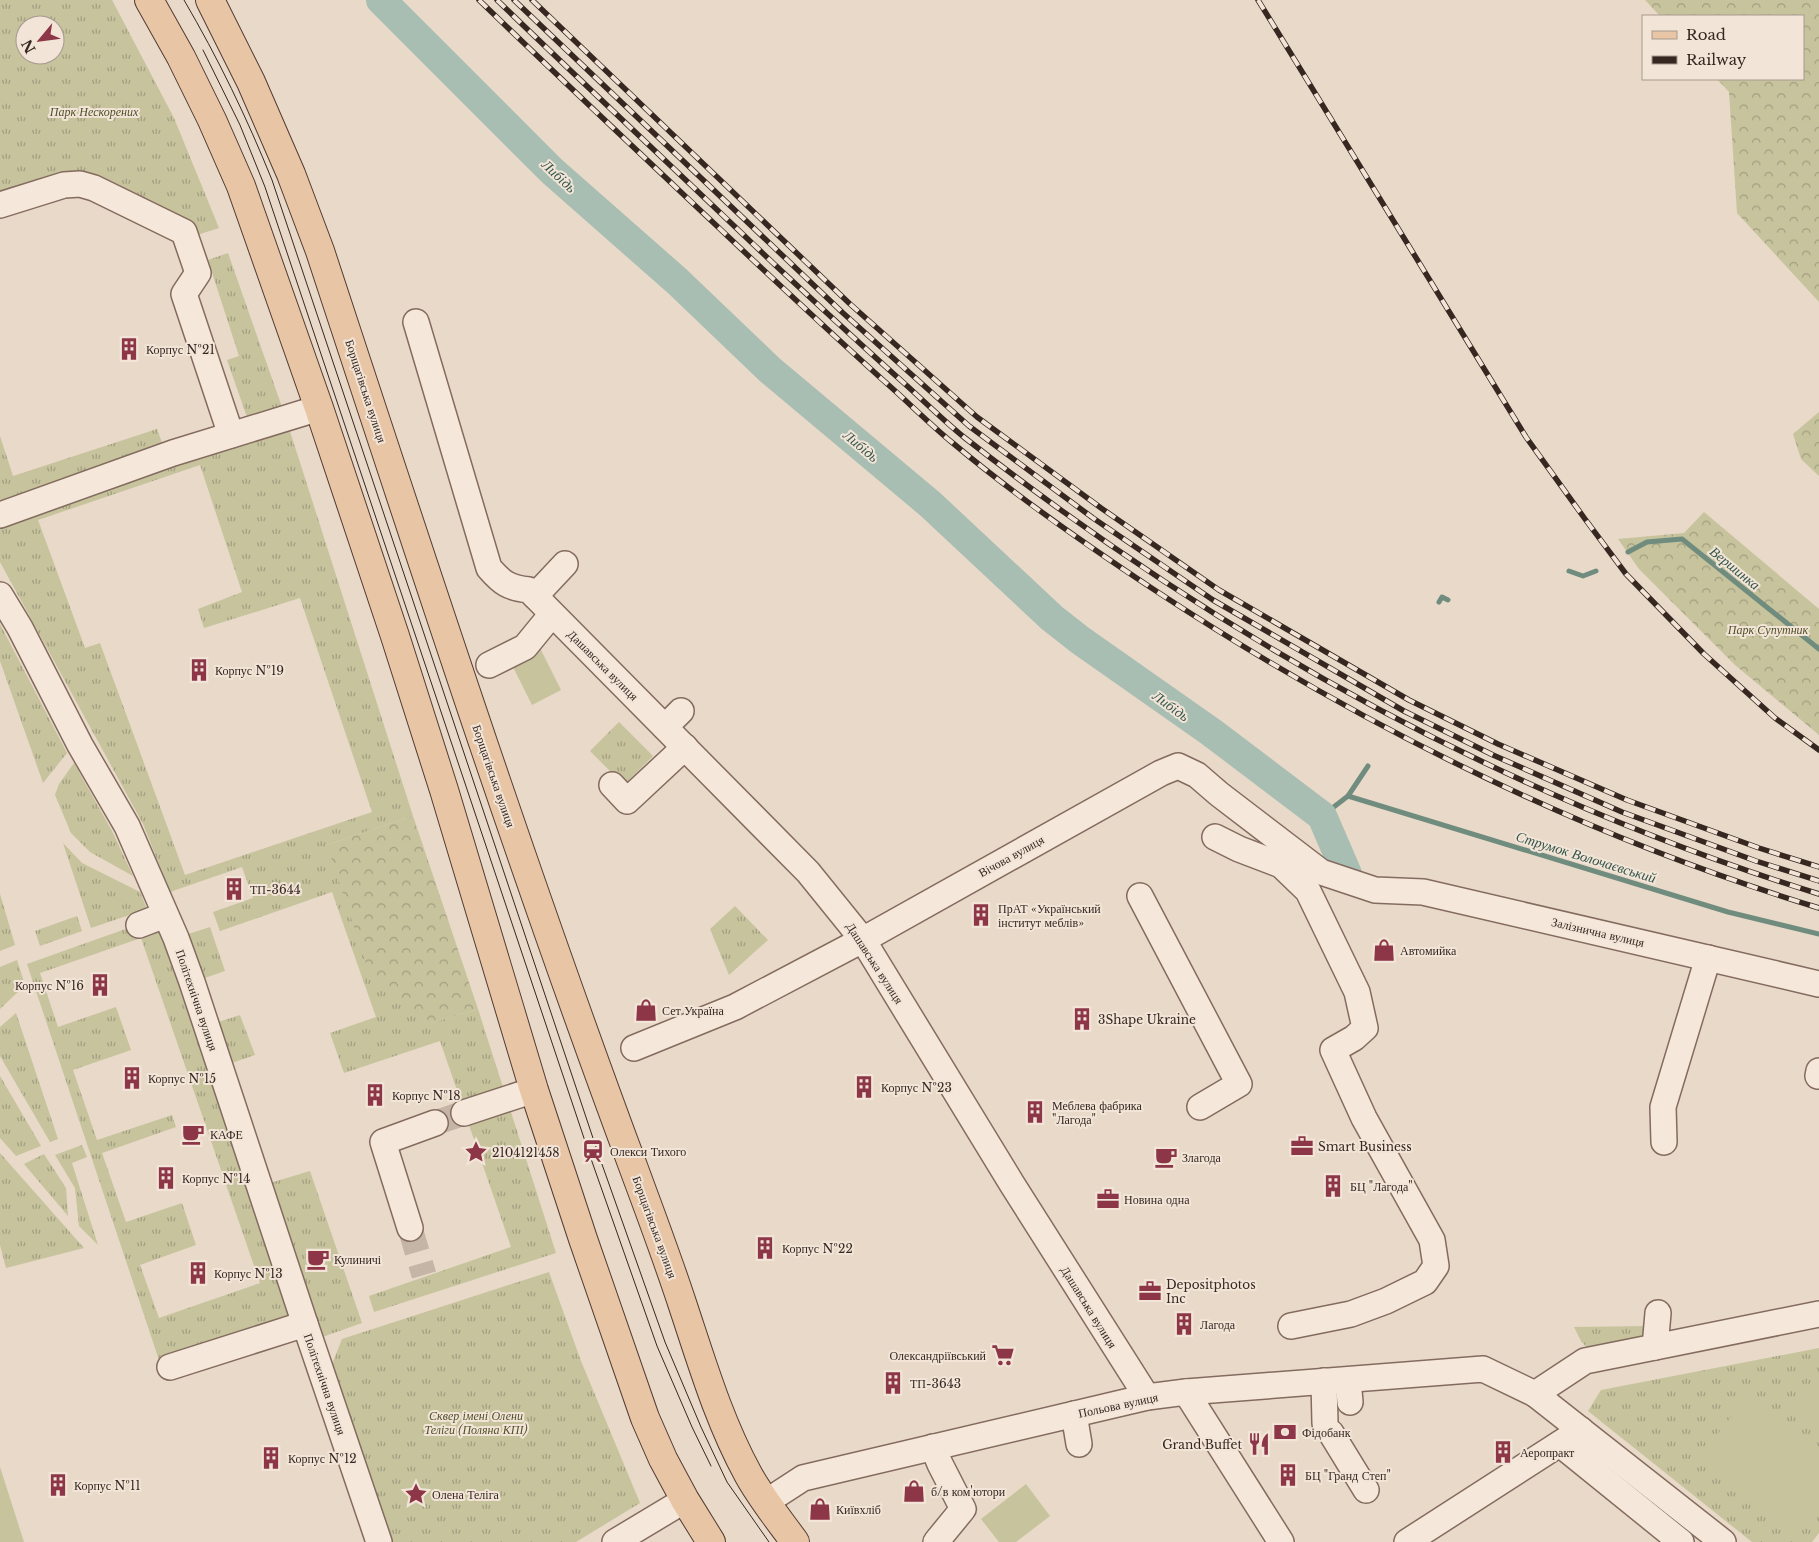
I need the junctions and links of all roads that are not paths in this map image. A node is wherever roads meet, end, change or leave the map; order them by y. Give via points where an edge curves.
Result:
1 (149, 0) edge
2 (210, 0) edge
3 (0, 205) edge
4 (416, 322) dead end
5 (319, 408) junction
6 (231, 435) junction
7 (0, 515) edge
8 (565, 564) dead end
9 (0, 594) edge
10 (535, 596) junction
11 (552, 614) junction
12 (490, 665) dead end
13 (685, 747) junction
14 (612, 785) dead end
15 (1216, 837) dead end
16 (1375, 890) joint
17 (1140, 896) dead end
18 (165, 915) junction
19 (139, 925) dead end
20 (863, 940) junction
21 (1708, 958) junction
22 (1819, 984) edge
23 (634, 1048) dead end
24 (534, 1090) junction
25 (1200, 1107) dead end
26 (464, 1113) tunnel mouth
27 (435, 1123) tunnel mouth
28 (1664, 1142) dead end
29 (410, 1228) tunnel mouth
30 (1658, 1312) dead end
31 (1819, 1314) edge
32 (305, 1324) junction
33 (1291, 1326) dead end
34 (1655, 1347) junction
35 (170, 1367) dead end
36 (1324, 1382) junction
37 (1186, 1392) junction
38 (1535, 1394) junction
39 (1148, 1397) junction
40 (1074, 1414) junction
41 (1581, 1430) junction
42 (1079, 1444) dead end
43 (1560, 1444) junction
44 (933, 1447) junction
45 (1366, 1490) dead end
46 (685, 1500) junction
47 (766, 1502) junction
48 (645, 1534) edge
49 (379, 1542) edge
50 (615, 1542) edge
51 (711, 1542) edge
52 (796, 1542) edge
53 (936, 1542) edge
54 (1281, 1542) edge
55 (1407, 1542) edge
56 (1681, 1542) edge
57 (1723, 1542) edge

1 - 5 main road via 181,57 241,186
2 - 47 main road, Борщагівська вулиця via 251,82 314,234 494,780 588,1046 670,1265 729,1437
3 - 6 street via 64,184 80,184 184,232 198,273 184,294
4 - 10 street, Дашавська вулиця via 489,568 499,580 514,589 529,590
5 - 6 street
5 - 24 main road via 438,772
6 - 7 street
8 - 10 street
9 - 18 street, Політехнічна вулиця via 127,826
10 - 11 street, Дашавська вулиця
11 - 12 street via 525,647
11 - 13 street, Дашавська вулиця via 673,719
13 - 14 street via 627,801
13 - 20 street, Дашавська вулиця via 808,872
15 - 33 street via 1281,865 1308,891 1357,992 1365,1028 1333,1050 1364,1118 1432,1240 1436,1257 1436,1266 1425,1282 1386,1301 1351,1314
16 - 20 street, Вічова вулиця via 1321,872 1197,775 1178,766
16 - 21 street, Залізнична вулиця via 1423,892
17 - 25 street via 1239,1084
18 - 19 street
18 - 32 street, Політехнічна вулиця via 192,982
20 - 23 street, Вічова вулиця via 735,1007
20 - 39 street, Дашавська вулиця via 1017,1192
21 - 22 street, Залізнична вулиця
21 - 28 street via 1663,1107
24 - 26 street
24 - 46 main road via 645,1418
27 - 29 street via 383,1142
30 - 34 street
31 - 34 street
32 - 35 street
32 - 49 street, Політехнічна вулиця
34 - 38 street via 1585,1361
36 - 37 street, Польова вулиця
36 - 38 street, Польова вулиця via 1349,1391 1483,1369
36 - 45 street via 1328,1428
37 - 39 street, Польова вулиця
37 - 54 street
38 - 41 street
39 - 40 street, Польова вулиця
40 - 42 street
40 - 44 street, Польова вулиця
41 - 43 street
41 - 57 street
43 - 55 street
43 - 56 street
44 - 47 street, Польова вулиця via 804,1478
44 - 53 street via 963,1509
46 - 48 street
46 - 51 main road
47 - 52 main road, Борщагівська вулиця
48 - 50 street

